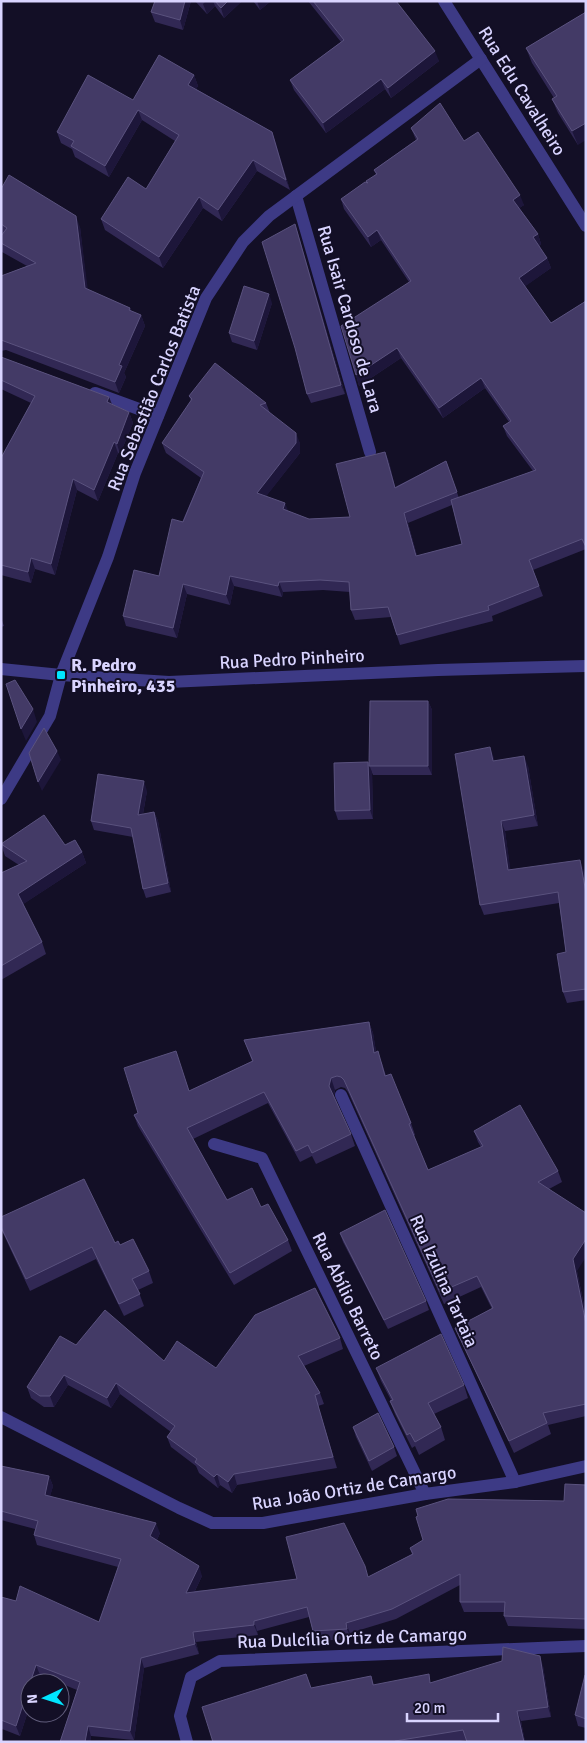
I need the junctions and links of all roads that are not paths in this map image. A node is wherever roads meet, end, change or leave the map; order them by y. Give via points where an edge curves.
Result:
1 (444, 1) edge
2 (481, 59) junction
3 (296, 196) junction
4 (586, 226) edge
5 (85, 389) edge
6 (158, 416) junction
7 (370, 452) dead end
8 (586, 666) edge
9 (1, 669) edge
10 (61, 675) junction
11 (1, 799) edge
12 (341, 1095) edge
13 (214, 1144) dead end
14 (1, 1417) edge
15 (586, 1466) edge
16 (515, 1482) junction
17 (425, 1494) junction
18 (586, 1646) edge
19 (188, 1742) edge

1 - 2 street, Rua Edu Cavalheiro
2 - 3 street, Rua Sebastião Carlos Batista
2 - 4 street, Rua Edu Cavalheiro
3 - 6 street, Rua Sebastião Carlos Batista via 269,216 243,242 206,298
3 - 7 street, Rua Isair Cardoso de Lara
5 - 6 street
6 - 10 street, Rua Sebastião Carlos Batista via 108,557
8 - 10 street, Rua Pedro Pinheiro via 169,682
9 - 10 street, Rua Pedro Pinheiro
10 - 11 street, Rua Sebastião Carlos Batista via 50,716
12 - 16 street, Rua Izulina Tartaia
13 - 17 street, Rua Abílio Barreto via 262,1158
14 - 17 street, Rua João Ortiz de Camargo via 212,1523 263,1523
15 - 16 street, Rua João Ortiz de Camargo
16 - 17 street, Rua João Ortiz de Camargo
18 - 19 street, Rua Dulcília Ortiz de Camargo via 220,1660 191,1677 180,1716

